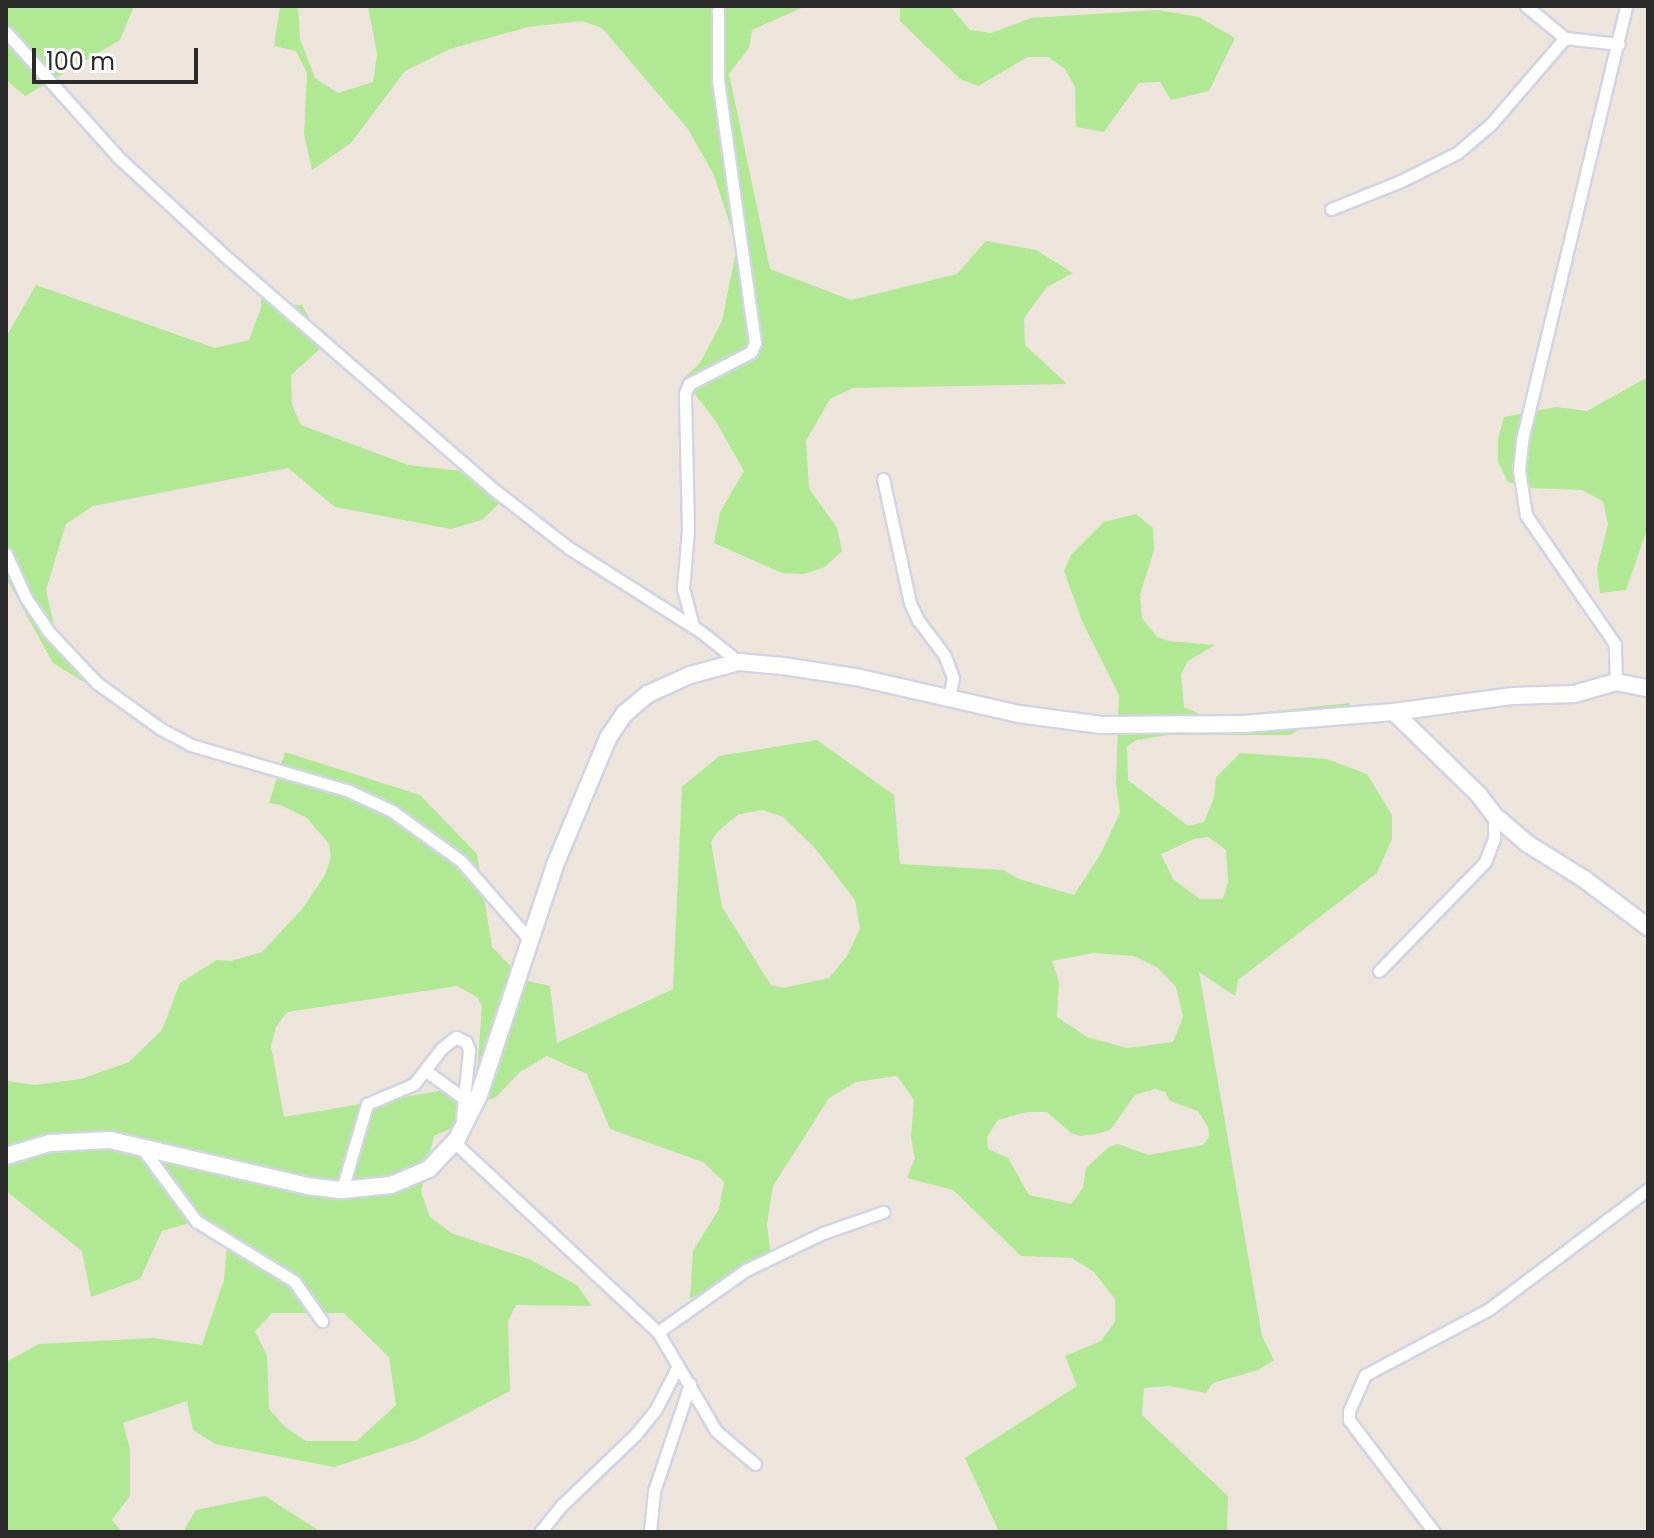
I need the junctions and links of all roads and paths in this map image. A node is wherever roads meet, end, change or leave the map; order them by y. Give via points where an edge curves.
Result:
1 (1526, 6) edge
2 (1626, 6) edge
3 (718, 11) dead end
4 (6, 32) edge
5 (1565, 38) junction
6 (1619, 44) junction
7 (1331, 209) dead end
8 (883, 479) dead end
9 (6, 554) edge
10 (693, 626) junction
11 (739, 662) junction
12 (1616, 682) junction
13 (1648, 688) edge
14 (949, 699) junction
15 (1394, 712) junction
16 (1494, 815) junction
17 (1648, 927) edge
18 (529, 939) junction
19 (1379, 971) dead end
20 (426, 1071) junction
21 (466, 1100) junction
22 (456, 1141) junction
23 (141, 1146) junction
24 (6, 1156) edge
25 (1648, 1189) edge
26 (342, 1190) junction
27 (883, 1212) dead end
28 (322, 1321) dead end
29 (658, 1332) junction
30 (678, 1366) junction
31 (690, 1384) junction
32 (755, 1464) dead end
33 (540, 1532) edge
34 (650, 1532) edge
35 (1434, 1532) edge

1 - 5 street
2 - 6 street
3 - 10 street via 718,81 755,343 751,352 689,384 685,393 688,530 683,589
4 - 10 street via 119,158 497,492 569,548
5 - 6 street
5 - 7 street via 1491,124 1457,153
6 - 12 street via 1555,297 1519,470 1526,515 1615,644
8 - 14 street via 910,603 945,656 953,678
9 - 18 street via 48,631 97,683 191,745 349,791 392,811 461,861
10 - 11 street
11 - 14 main road via 856,677
11 - 18 main road via 670,683 624,714 601,752
12 - 13 main road
12 - 15 main road via 1574,694 1513,696
14 - 15 main road via 1101,725 1244,724
15 - 16 main road
16 - 17 main road
16 - 19 street via 1494,838 1485,862
18 - 22 main road via 479,1095
20 - 21 street
20 - 21 street via 449,1040 463,1038 469,1050
20 - 26 street via 400,1092 367,1104
21 - 22 street
22 - 26 main road via 411,1179 370,1190
22 - 29 street
23 - 24 main road via 82,1139
23 - 26 main road
23 - 28 street via 196,1221 294,1281
25 - 35 street via 1489,1309 1365,1375 1349,1420
27 - 29 street via 823,1233 746,1270
29 - 30 street
30 - 31 street
30 - 33 street via 656,1409 635,1435
31 - 32 street via 716,1431
31 - 34 street via 654,1491

